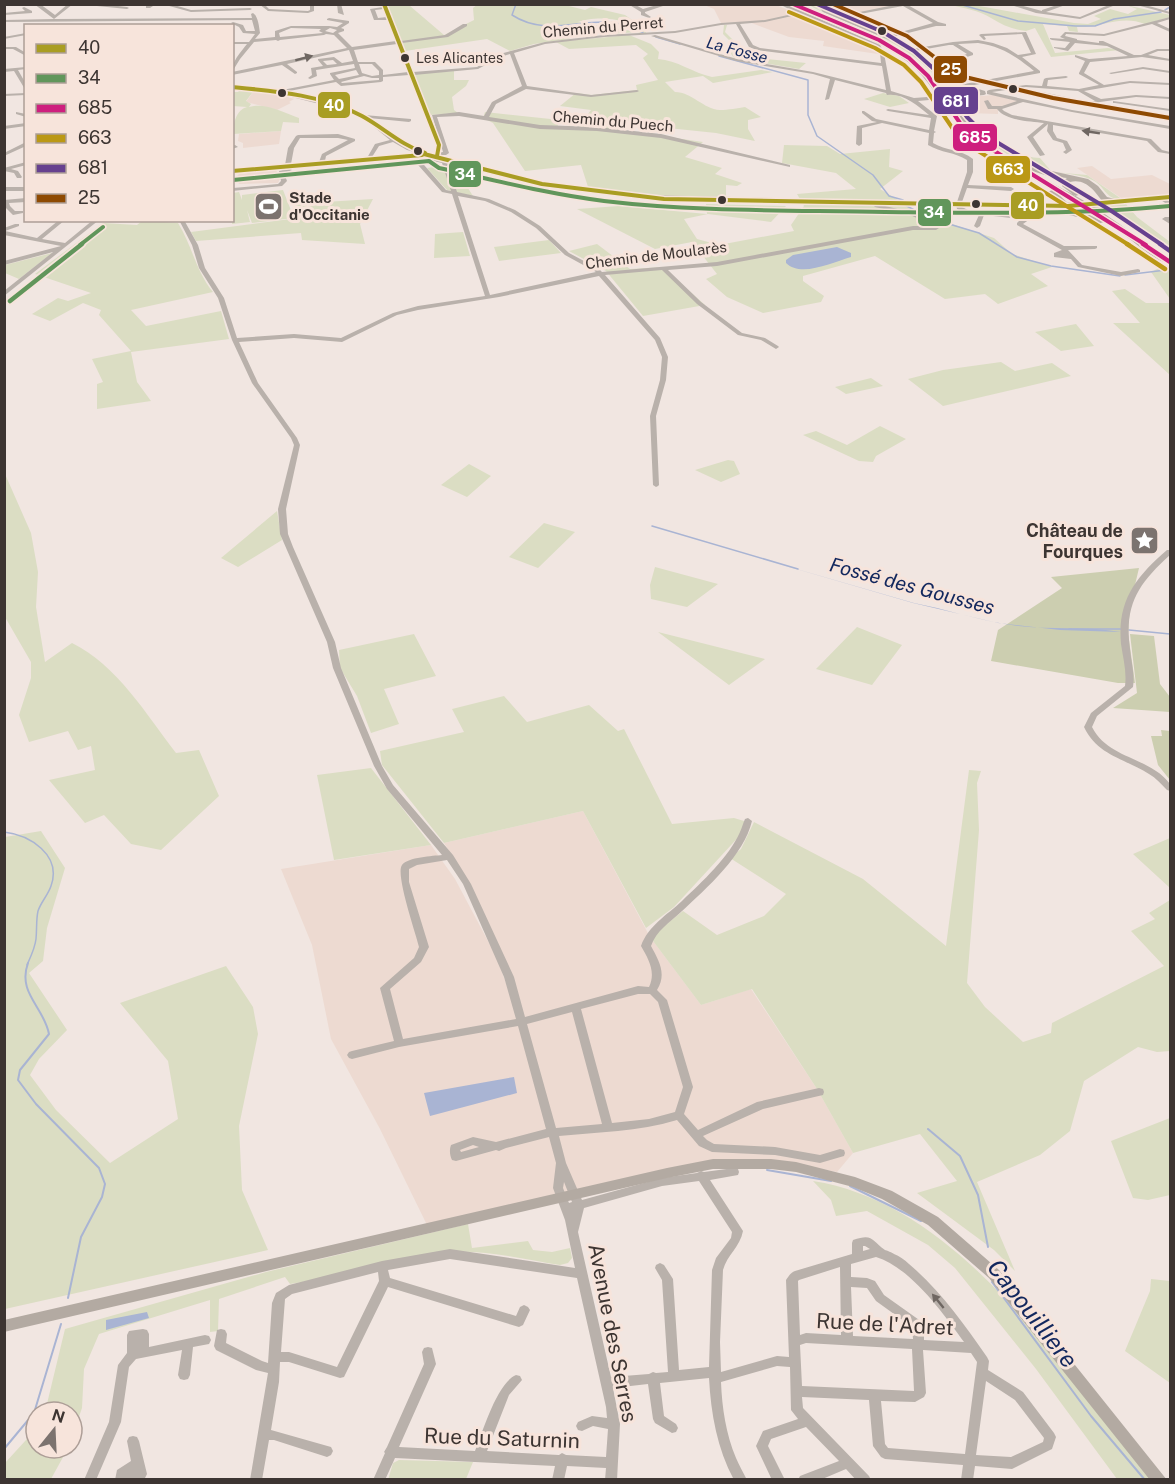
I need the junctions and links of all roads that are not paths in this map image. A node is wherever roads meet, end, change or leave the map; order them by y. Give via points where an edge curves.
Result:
1 (36, 4) edge
2 (71, 4) edge
3 (79, 4) edge
4 (154, 4) edge
5 (164, 4) edge
6 (261, 4) edge
7 (312, 4) edge
8 (339, 4) edge
9 (630, 4) edge
10 (667, 4) edge
11 (781, 4) edge
12 (792, 4) edge
13 (798, 4) edge
14 (803, 4) edge
15 (818, 4) edge
16 (1010, 4) edge
17 (1066, 4) edge
18 (1116, 4) edge
19 (1135, 4) edge
20 (87, 5) edge
21 (247, 6) edge
22 (385, 6) edge
23 (1150, 6) edge
24 (148, 7) dead end
25 (24, 8) dead end
26 (127, 8) dead end
27 (643, 11) junction
28 (1036, 12) junction
29 (801, 13) junction
30 (4, 14) edge
31 (342, 14) dead end
32 (1169, 16) edge
33 (649, 17) dead end
34 (839, 17) junction
35 (53, 18) junction
36 (390, 18) junction
37 (43, 19) junction
38 (90, 19) junction
39 (161, 19) junction
40 (329, 19) dead end
41 (255, 20) junction
42 (16, 21) edge
43 (737, 23) junction
44 (1154, 23) junction
45 (49, 24) edge
46 (85, 24) edge
47 (158, 24) edge
48 (234, 24) edge
49 (465, 25) dead end
50 (848, 25) junction
51 (339, 28) junction
52 (1170, 30) edge
53 (325, 31) junction
54 (258, 33) junction
55 (24, 34) edge
56 (336, 34) junction
57 (651, 34) junction
58 (1092, 35) junction
59 (888, 37) junction
60 (4, 38) edge
61 (278, 40) junction
62 (398, 40) junction
63 (986, 41) junction
64 (253, 42) junction
65 (1094, 42) dead end
66 (234, 43) edge
67 (952, 43) junction
68 (802, 45) dead end
69 (1071, 45) junction
70 (1106, 45) junction
71 (4, 48) edge
72 (350, 48) junction
73 (1089, 49) dead end
74 (912, 50) junction
75 (1170, 50) edge
76 (511, 52) junction
77 (796, 53) junction
78 (24, 54) edge
79 (1077, 56) dead end
80 (1142, 56) junction
81 (1017, 57) junction
82 (1134, 57) junction
83 (1170, 60) edge
84 (1089, 61) junction
85 (283, 63) junction
86 (341, 64) junction
87 (356, 65) junction
88 (884, 65) junction
89 (933, 66) junction
90 (326, 67) junction
91 (24, 68) edge
92 (15, 69) junction
93 (234, 70) edge
94 (4, 71) edge
95 (1170, 71) edge
96 (411, 73) junction
97 (1111, 73) dead end
98 (295, 74) dead end
99 (362, 76) junction
100 (381, 76) junction
101 (1066, 77) dead end
102 (310, 78) dead end
103 (833, 78) junction
104 (948, 78) junction
105 (1006, 78) junction
106 (337, 81) junction
107 (1170, 84) edge
108 (965, 85) junction
109 (1026, 86) junction
110 (1104, 86) junction
111 (234, 87) edge
112 (525, 87) junction
113 (24, 88) edge
114 (1043, 90) junction
115 (1079, 90) junction
116 (637, 91) dead end
117 (24, 92) edge
118 (278, 92) junction
119 (988, 92) junction
120 (889, 94) junction
121 (4, 95) edge
122 (944, 96) junction
123 (1170, 98) edge
124 (827, 99) dead end
125 (913, 100) junction
126 (1112, 100) junction
127 (986, 101) dead end
128 (1022, 101) junction
129 (1099, 101) junction
130 (329, 106) junction
131 (999, 108) junction
132 (1061, 109) junction
133 (888, 110) dead end
134 (1170, 110) edge
135 (864, 112) dead end
136 (18, 113) dead end
137 (324, 113) dead end
138 (24, 115) edge
139 (363, 116) junction
140 (934, 117) junction
141 (485, 119) junction
142 (409, 120) dead end
143 (887, 123) junction
144 (965, 123) junction
145 (1049, 123) junction
146 (24, 124) edge
147 (1170, 127) edge
148 (4, 128) edge
149 (933, 132) junction
150 (395, 140) junction
151 (24, 143) edge
152 (24, 144) edge
153 (859, 144) dead end
154 (4, 147) edge
155 (1066, 152) dead end
156 (1170, 153) edge
157 (428, 154) junction
158 (4, 155) edge
159 (1042, 155) dead end
160 (1001, 157) junction
161 (369, 158) junction
162 (322, 162) junction
163 (24, 164) edge
164 (788, 166) dead end
165 (289, 167) junction
166 (5, 170) edge
167 (234, 171) edge
168 (19, 177) dead end
169 (965, 186) junction
170 (4, 189) edge
171 (24, 189) edge
172 (1011, 189) dead end
173 (234, 190) edge
174 (453, 193) junction
175 (1170, 197) edge
176 (1161, 198) junction
177 (24, 200) edge
178 (5, 202) edge
179 (868, 202) junction
180 (1105, 202) junction
181 (1123, 202) joint
182 (959, 204) junction
183 (1062, 204) junction
184 (1170, 204) edge
185 (16, 212) dead end
186 (982, 214) junction
187 (1077, 215) dead end
188 (1026, 218) junction
189 (59, 222) edge
190 (94, 222) edge
191 (182, 222) edge
192 (17, 225) dead end
193 (977, 226) dead end
194 (4, 231) edge
195 (37, 240) junction
196 (66, 244) junction
197 (1095, 247) dead end
198 (60, 249) junction
199 (1064, 249) junction
200 (1073, 258) junction
201 (1170, 260) edge
202 (4, 263) edge
203 (664, 269) junction
204 (1138, 271) dead end
205 (601, 273) junction
206 (4, 294) edge
207 (488, 297) junction
208 (235, 340) junction
209 (776, 347) dead end
210 (656, 485) dead end
211 (1170, 552) edge
212 (1170, 788) edge
213 (748, 821) dead end
214 (450, 857) junction
215 (652, 991) junction
216 (576, 1007) junction
217 (522, 1021) junction
218 (399, 1043) junction
219 (352, 1054) dead end
220 (819, 1092) dead end
221 (679, 1115) junction
222 (608, 1127) junction
223 (552, 1133) junction
224 (698, 1134) junction
225 (499, 1147) dead end
226 (840, 1154) dead end
227 (734, 1172) dead end
228 (701, 1175) junction
229 (571, 1200) junction
230 (845, 1262) junction
231 (382, 1266) junction
232 (660, 1268) dead end
233 (583, 1274) junction
234 (385, 1281) junction
235 (846, 1282) junction
236 (524, 1310) dead end
237 (4, 1326) edge
238 (221, 1334) dead end
239 (205, 1340) dead end
240 (796, 1341) junction
241 (847, 1341) junction
242 (188, 1344) junction
243 (918, 1345) junction
244 (973, 1348) junction
245 (428, 1352) dead end
246 (796, 1362) junction
247 (275, 1363) junction
248 (981, 1372) junction
249 (715, 1374) junction
250 (184, 1375) dead end
251 (674, 1375) junction
252 (653, 1377) junction
253 (516, 1380) dead end
254 (607, 1383) junction
255 (797, 1391) junction
256 (875, 1396) junction
257 (808, 1421) junction
258 (614, 1424) junction
259 (582, 1426) dead end
260 (672, 1428) dead end
261 (264, 1435) junction
262 (133, 1440) dead end
263 (327, 1451) dead end
264 (390, 1452) junction
265 (479, 1456) junction
266 (562, 1459) junction
267 (969, 1460) junction
268 (848, 1462) junction
269 (612, 1463) junction
270 (138, 1464) junction
271 (90, 1479) edge
272 (121, 1479) edge
273 (130, 1479) edge
274 (256, 1479) edge
275 (379, 1479) edge
276 (558, 1479) edge
277 (611, 1479) edge
278 (741, 1479) edge
279 (779, 1479) edge
280 (804, 1479) edge
281 (865, 1479) edge
282 (967, 1479) edge
283 (1160, 1479) edge

1 - 35 street
2 - 35 street
3 - 20 street
4 - 24 street
5 - 21 street via 191,11
6 - 7 street via 268,10 309,12
8 - 31 street
9 - 27 street
10 - 27 street
11 - 29 street
12 - 122 highway via 897,50 924,71
13 - 50 highway
14 - 50 highway
15 - 34 street via 820,9
16 - 28 street
17 - 28 street
18 - 28 street via 1082,17
19 - 23 street
20 - 26 street
21 - 41 street
22 - 36 street
22 - 36 street via 372,9 373,13 376,19
23 - 32 street
25 - 42 street via 30,12
27 - 33 street
29 - 43 street, Chemin du Perret
29 - 88 street via 874,44 880,48
30 - 42 street
32 - 44 street
34 - 59 street
34 - 59 street via 904,5 935,24
35 - 37 street
35 - 38 street
35 - 45 street
36 - 62 street
37 - 42 street
37 - 42 street
38 - 39 street
38 - 46 street
39 - 41 street
39 - 47 street
40 - 51 street via 347,22
41 - 54 street
43 - 57 street, Chemin du Perret
43 - 77 street via 754,48
44 - 52 street
44 - 58 street
48 - 54 street via 244,32
49 - 62 street via 448,35
50 - 122 highway via 907,53 929,71
51 - 53 street
51 - 56 street via 342,31
53 - 56 street
53 - 61 street
53 - 61 street via 285,28 277,32
54 - 64 street
55 - 60 street
56 - 72 street
57 - 76 street, Chemin du Perret via 568,40
57 - 103 street via 736,60
58 - 69 street via 1064,34 1062,38
58 - 70 street
59 - 74 street
61 - 64 street
62 - 72 street
62 - 96 street
63 - 67 street
63 - 81 street
63 - 81 street via 981,35 1024,33 1034,54
64 - 66 street
64 - 93 street
65 - 69 street
67 - 74 street
67 - 89 street via 971,54
68 - 77 street
69 - 69 street via 1054,44
69 - 70 street
69 - 73 street
70 - 82 street
71 - 78 street via 16,48
85 -> 72 street
72 - 87 street
74 - 89 street
75 - 80 street
76 - 96 street, Chemin du Perret via 478,68
76 - 112 street
77 - 88 street
79 - 84 street
80 - 82 street
80 - 83 street
81 - 105 street via 1038,73
82 - 84 street
84 - 110 street via 1081,73
85 - 93 street via 258,70
85 - 98 street
86 - 87 street
86 - 90 street
86 - 90 street via 334,58 320,60
87 - 99 street
87 - 100 street via 373,63 381,70
87 - 106 street via 334,73
88 - 120 street
89 - 104 street
90 - 102 street via 313,69 315,75
91 - 92 street
92 - 94 street
92 - 113 street
95 - 97 street via 1143,68
96 - 100 street, Chemin du Perret
96 - 157 street
99 - 100 street
99 - 106 street
100 - 106 street via 377,83 342,85
101 - 114 street via 1046,79
103 - 120 street
103 - 124 street
104 - 108 street
104 - 119 street
105 - 108 street
105 - 109 street
106 - 118 street
107 - 110 street via 1130,82
108 - 119 street
109 - 114 street
109 - 119 street
110 - 115 street
111 - 118 street
112 - 116 street via 591,96
112 - 141 street via 494,103
114 - 115 street
114 - 129 street via 1090,104
115 - 129 street
117 - 121 street
118 - 130 street
119 - 125 street
119 - 128 street
119 - 132 street
120 - 125 street
122 - 144 highway
122 - 160 highway via 964,128
123 - 126 street via 1136,96
125 - 140 street
126 - 129 street
126 - 134 street
127 - 131 street via 990,108
128 - 131 street
128 - 132 street
130 - 137 street
130 - 139 street
131 - 145 street via 1009,116
132 - 147 street
133 - 140 street
135 - 143 street
136 - 138 street
139 - 142 street
139 - 150 street
140 - 149 street
141 - 157 street, Chemin du Puech via 457,114 434,116 446,153
141 - 164 street, Chemin du Puech via 661,136
143 - 149 street
143 - 153 street via 856,126
144 - 180 highway via 1021,163 1048,174 1089,180 1097,185
144 - 201 highway via 991,146 1102,212
145 - 155 street via 1055,139 1065,141 1070,150
156 -> 145 street via 1160,151 1150,139
145 - 159 street via 1030,137
146 - 148 street
149 - 169 street via 928,141 933,147 970,159
150 - 157 street
150 - 161 street via 376,145
151 - 154 street
152 - 158 street
157 - 161 street
157 - 174 street
157 - 174 street via 444,191
157 - 179 street via 542,184 645,197
160 - 183 highway via 1045,185
160 - 201 highway
161 - 162 street
162 - 165 street
162 - 165 street via 324,155 349,147 353,140 338,136 295,138
163 - 166 street
165 - 167 street
165 - 173 street via 281,171 284,181 278,185
166 - 168 street via 16,172
169 - 172 street
169 - 182 street
170 - 171 street
174 - 205 street via 492,202 525,218 563,251
174 - 207 street
175 - 176 main road
176 - 181 main road
176 - 184 street
177 - 178 street
178 - 185 street
179 - 182 street
179 - 203 street, Chemin de Moularès via 939,226 717,264
180 - 181 highway
180 - 183 main road, bridge
180 - 201 highway via 1088,181 1075,178 1065,182
182 - 183 street
182 - 186 street via 962,210
183 - 201 highway
186 - 188 street
186 - 193 street
187 - 188 street via 1057,212
188 - 199 street via 1020,227
189 - 195 street
190 - 196 street
191 - 208 street via 202,268 221,298
192 - 194 street
194 - 195 street
195 - 196 street
196 - 198 street
197 - 199 street
198 - 202 street
198 - 206 street
199 - 200 street
199 - 200 street via 1056,256
200 - 204 street via 1080,266 1109,273
203 - 205 street, Chemin de Moularès
203 - 209 street via 702,306 740,334 766,340
205 - 207 street, Chemin de Moularès
205 - 210 street via 664,350 663,380 653,416
207 - 208 street, Chemin de Moularès via 395,314 342,340 294,336
208 - 214 street via 255,382 297,445 282,509 284,534 331,642 337,668 390,787
211 - 212 street via 1126,604 1122,622 1130,675 1128,687 1094,715 1088,728 1096,740 1151,771
213 - 215 street via 738,846 649,934 646,946 659,974
214 - 217 street, Avenue des Serres via 467,884 509,977
214 - 218 street via 405,867 405,882 424,947 418,960 385,988
215 - 216 street via 638,990
215 - 221 street via 662,1000 688,1088
216 - 217 street
216 - 222 street
217 - 218 street
217 - 223 street, Avenue des Serres
218 - 219 street
220 - 224 street via 754,1108
221 - 222 street
221 - 224 street
222 - 223 street
223 - 225 street
223 - 229 street, Avenue des Serres via 561,1163 558,1186
224 - 226 street via 707,1146 718,1149 775,1151 820,1159
227 - 228 street
228 - 229 street
228 - 249 street via 738,1231 738,1238 718,1266
229 - 233 street, Avenue des Serres
229 - 237 main road
229 - 283 main road via 713,1164 741,1163 826,1174 887,1195 943,1228 994,1274
230 - 235 street
230 - 240 street via 795,1275 792,1280
244 -> 230 street via 933,1294 881,1252
231 - 233 street via 458,1255
231 - 234 street
231 - 247 street via 284,1293 278,1303
232 - 251 street via 668,1279
233 - 254 street, Avenue des Serres
234 - 236 street via 519,1322
234 - 247 street via 340,1373 289,1357
235 - 241 street
235 - 243 street via 869,1283 878,1296 918,1325
238 - 247 street via 220,1346 260,1366
239 - 242 street
240 - 241 street, Rue de l'Adret
240 - 246 street
241 - 243 street, Rue de l'Adret
242 - 250 street
242 - 271 street via 138,1354 124,1365 115,1422
243 - 244 street, Rue de l'Adret
243 - 256 street via 918,1396
244 - 248 street via 983,1361
245 - 264 street via 430,1364
246 - 249 street via 777,1361 724,1377
246 - 255 street
247 - 261 street
248 - 267 street
248 - 267 street via 1019,1396 1050,1437 1048,1445 1012,1463
249 - 251 street
249 - 278 street via 716,1403 730,1460
251 - 252 street
252 - 254 street
252 - 260 street via 659,1419
253 - 265 street via 505,1392
254 - 258 street, Avenue des Serres
255 - 256 street
255 - 257 street via 797,1410
256 - 267 street via 879,1446 885,1453
257 - 268 street
257 - 279 street via 766,1435 762,1446
258 - 259 street via 592,1421
258 - 269 street, Avenue des Serres
261 - 263 street
261 - 274 street
262 - 270 street
264 - 265 street, Rue du Saturnin
264 - 275 street
265 - 266 street, Rue du Saturnin
266 - 269 street, Rue du Saturnin
266 - 276 street
267 - 282 street
268 - 280 street
268 - 281 street
269 - 277 street, Avenue des Serres
270 - 272 street via 121,1474
270 - 273 street via 141,1474

